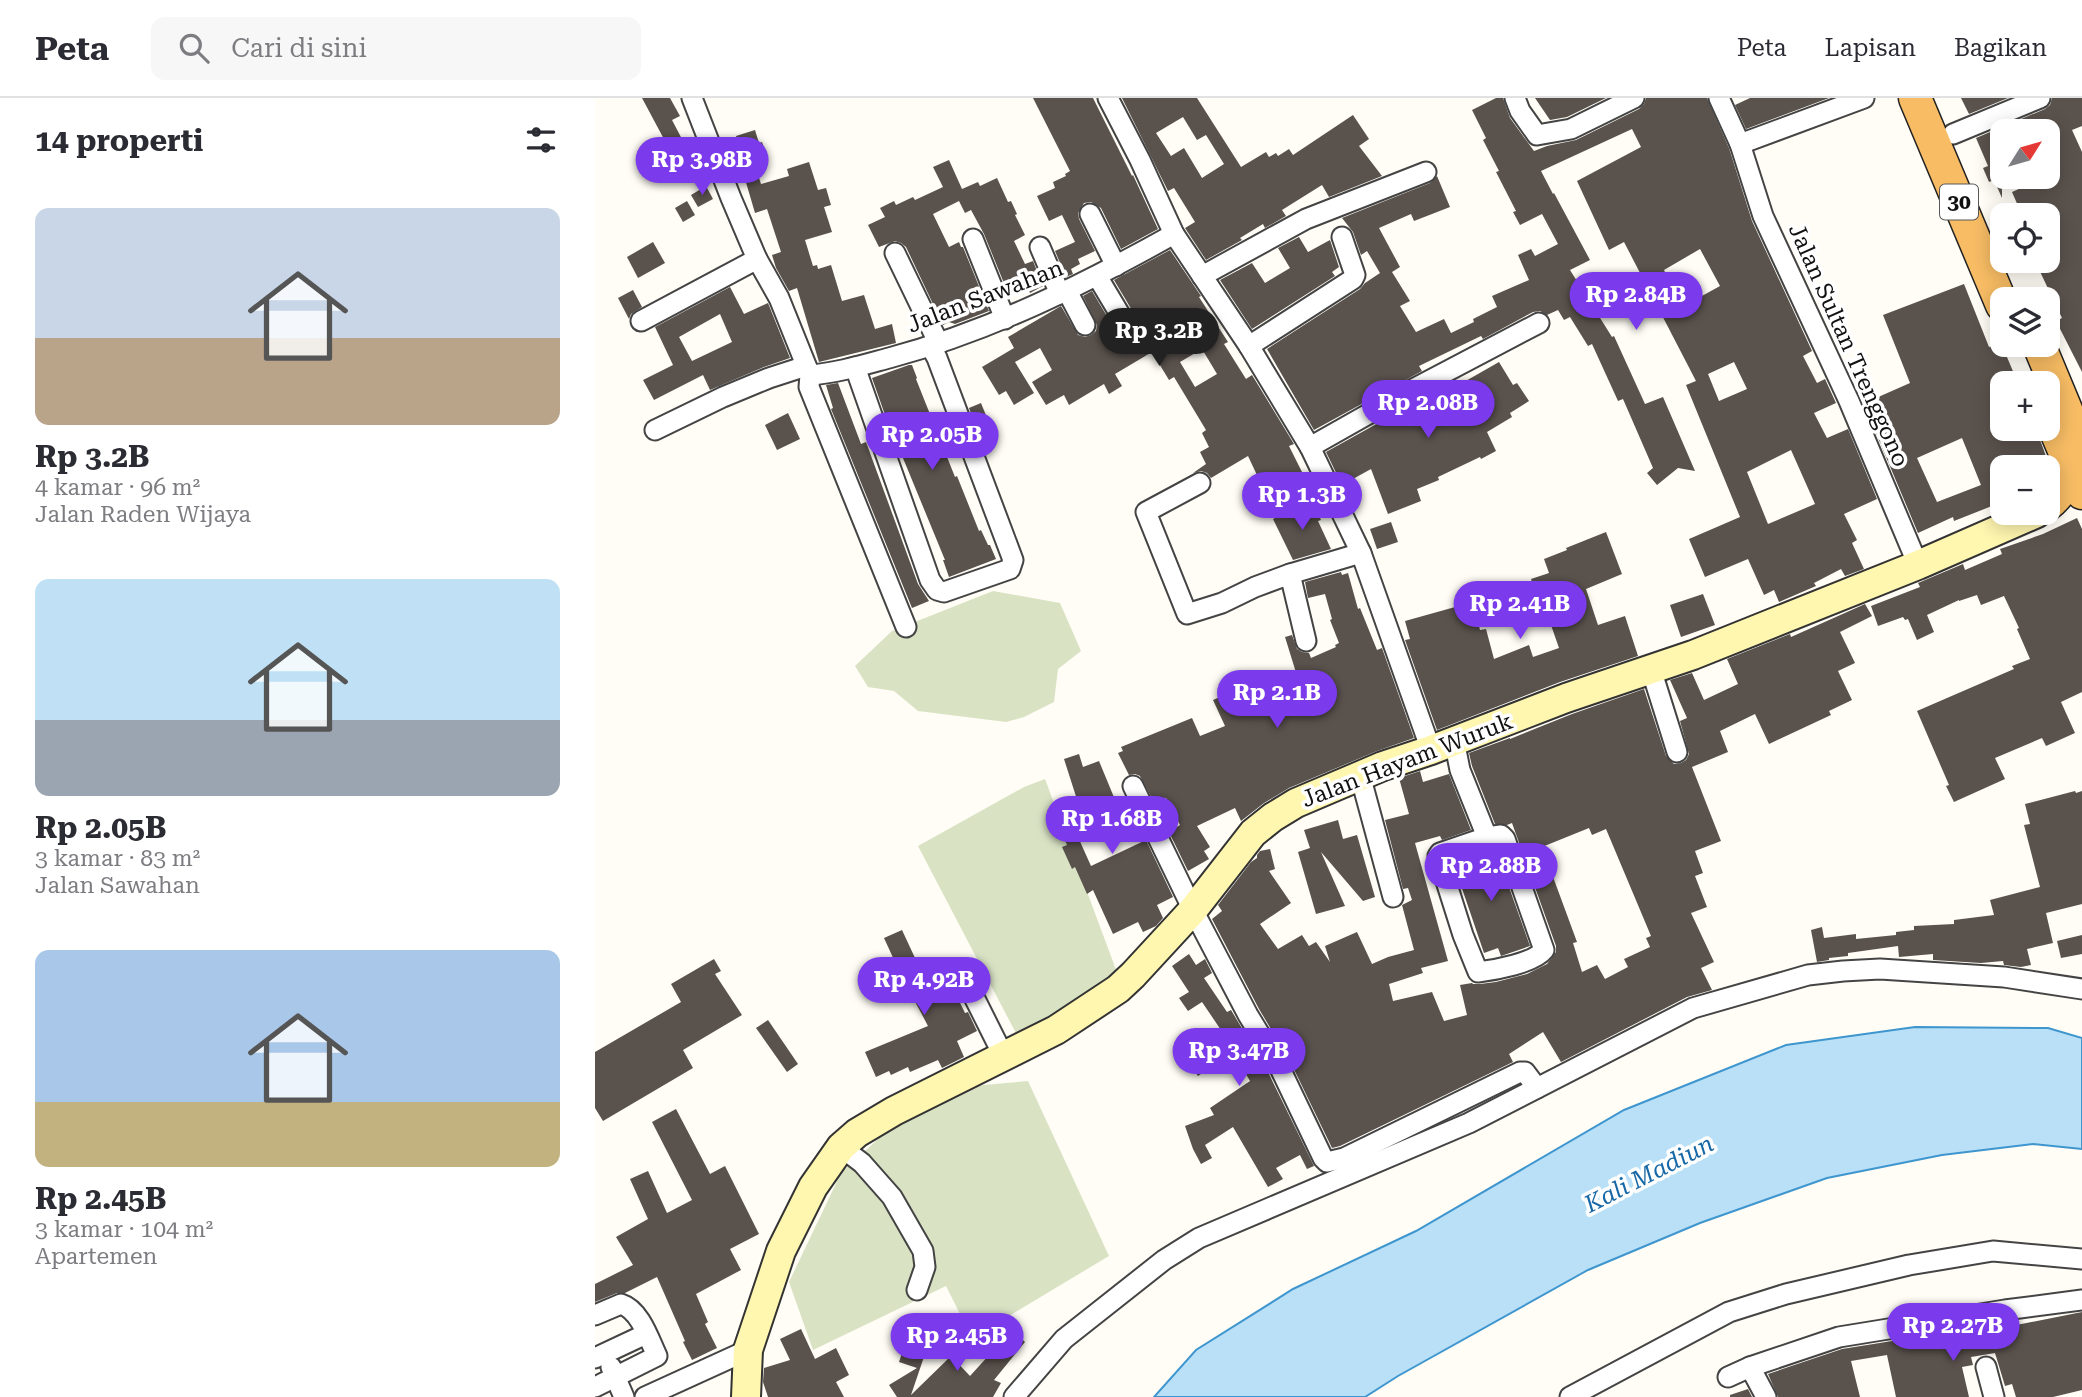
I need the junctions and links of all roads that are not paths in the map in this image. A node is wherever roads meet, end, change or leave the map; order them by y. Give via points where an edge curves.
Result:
1 (692, 98) edge
2 (1108, 98) edge
3 (1515, 98) edge
4 (1634, 98) edge
5 (1719, 98) edge
6 (1864, 98) edge
7 (1915, 98) edge
8 (1938, 98) edge
9 (2040, 98) edge
10 (1953, 134) junction
11 (1740, 145) junction
12 (1426, 172) dead end
13 (1090, 214) dead end
14 (1990, 225) edge
15 (1174, 234) junction
16 (1342, 237) dead end
17 (973, 239) dead end
18 (1040, 247) dead end
19 (895, 253) dead end
20 (757, 259) junction
21 (1116, 266) junction
22 (1097, 276) junction
23 (1202, 276) junction
24 (1994, 287) edge
25 (1064, 292) junction
26 (1005, 319) junction
27 (641, 321) dead end
28 (1539, 323) dead end
29 (1085, 325) dead end
30 (1134, 338) dead end
31 (935, 346) junction
32 (1249, 346) junction
33 (2043, 357) edge
34 (855, 367) junction
35 (808, 370) junction
36 (655, 430) dead end
37 (2060, 432) edge
38 (1310, 447) junction
39 (2075, 455) edge
40 (1200, 483) dead end
41 (2060, 493) edge
42 (2082, 493) edge
43 (2060, 501) edge
44 (2009, 525) edge
45 (1360, 553) junction
46 (1918, 565) junction
47 (1290, 575) junction
48 (905, 627) dead end
49 (1306, 641) dead end
50 (1651, 669) junction
51 (1442, 745) junction
52 (1678, 752) dead end
53 (1360, 775) junction
54 (1133, 786) dead end
55 (1487, 837) junction
56 (1393, 897) dead end
57 (1193, 909) junction
58 (962, 973) dead end
59 (2082, 989) edge
60 (1004, 1058) junction
61 (1537, 1088) junction
62 (841, 1147) junction
63 (2082, 1259) edge
64 (917, 1290) dead end
65 (2082, 1300) edge
66 (595, 1315) edge
67 (646, 1334) junction
68 (748, 1350) junction
69 (600, 1356) edge
70 (657, 1356) junction
71 (1750, 1367) junction
72 (1986, 1367) dead end
73 (1728, 1377) dead end
74 (615, 1378) junction
75 (672, 1384) junction
76 (595, 1387) edge
77 (742, 1395) edge
78 (624, 1397) edge
79 (645, 1397) edge
80 (1014, 1397) edge
81 (1570, 1397) edge
82 (1766, 1397) edge
83 (1994, 1397) edge

1 - 20 street
2 - 15 street
3 - 4 street via 1537,135 1571,129
5 - 11 street, Jalan Sultan Trenggono
6 - 11 street
7 - 24 highway, 30
8 - 10 highway, 30
9 - 10 street
10 - 14 highway, 30
11 - 46 street, Jalan Sultan Trenggono via 1763,216 1849,401
12 - 23 street via 1306,219
13 - 21 street
15 - 21 street, Jalan Sawahan
15 - 23 street
16 - 32 street via 1353,279
17 - 26 street
18 - 25 street
19 - 31 street
20 - 27 street
20 - 35 street via 779,298
21 - 22 street, Jalan Sawahan
22 - 25 street, Jalan Sawahan
22 - 30 street
23 - 32 street
25 - 26 street, Jalan Sawahan
25 - 29 street
26 - 31 street, Jalan Sawahan
28 - 38 street
31 - 34 street, Jalan Sawahan
31 - 34 street via 1013,560 1010,569 944,592 930,580
32 - 38 street
33 - 39 highway
34 - 35 street, Jalan Sawahan via 824,374
35 - 36 street, Jalan Sawahan via 723,397
35 - 48 street via 809,387
37 - 39 highway
38 - 45 street
39 - 41 highway
39 - 42 highway
40 - 47 street via 1146,512 1187,614
42 - 43 main road
44 - 46 main road, Jalan Hayam Wuruk
45 - 47 street
45 - 51 street
46 - 50 main road, Jalan Hayam Wuruk
47 - 49 street
50 - 51 main road, Jalan Hayam Wuruk
50 - 52 street
51 - 53 main road, Jalan Hayam Wuruk
51 - 55 street via 1459,770
53 - 56 street
53 - 57 main road, Jalan Hayam Wuruk via 1296,803 1253,833
54 - 57 street
55 - 55 street via 1506,839 1544,950 1513,965 1478,972 1438,858 1440,853
57 - 60 main road, Jalan Hayam Wuruk via 1118,989
57 - 61 street via 1327,1162 1344,1158 1520,1072
58 - 60 street
59 - 61 street via 2004,977 1880,969 1808,975 1693,1008
60 - 62 main road, Jalan Hayam Wuruk via 894,1111
61 - 80 street via 1469,1123 1199,1238 1064,1339
62 - 64 street via 892,1197 923,1251 925,1267
62 - 68 main road, Jalan Hayam Wuruk via 813,1187 781,1251
63 - 81 street via 1993,1251 1786,1294 1729,1312
65 - 71 street via 1839,1337
66 - 67 street via 621,1304 628,1306
67 - 69 street
67 - 70 street
68 - 75 street
68 - 77 main road, Jalan Hayam Wuruk
69 - 74 street
70 - 74 street
70 - 75 street
71 - 73 street
71 - 82 street
72 - 83 street
74 - 76 street
74 - 78 street
75 - 79 street

